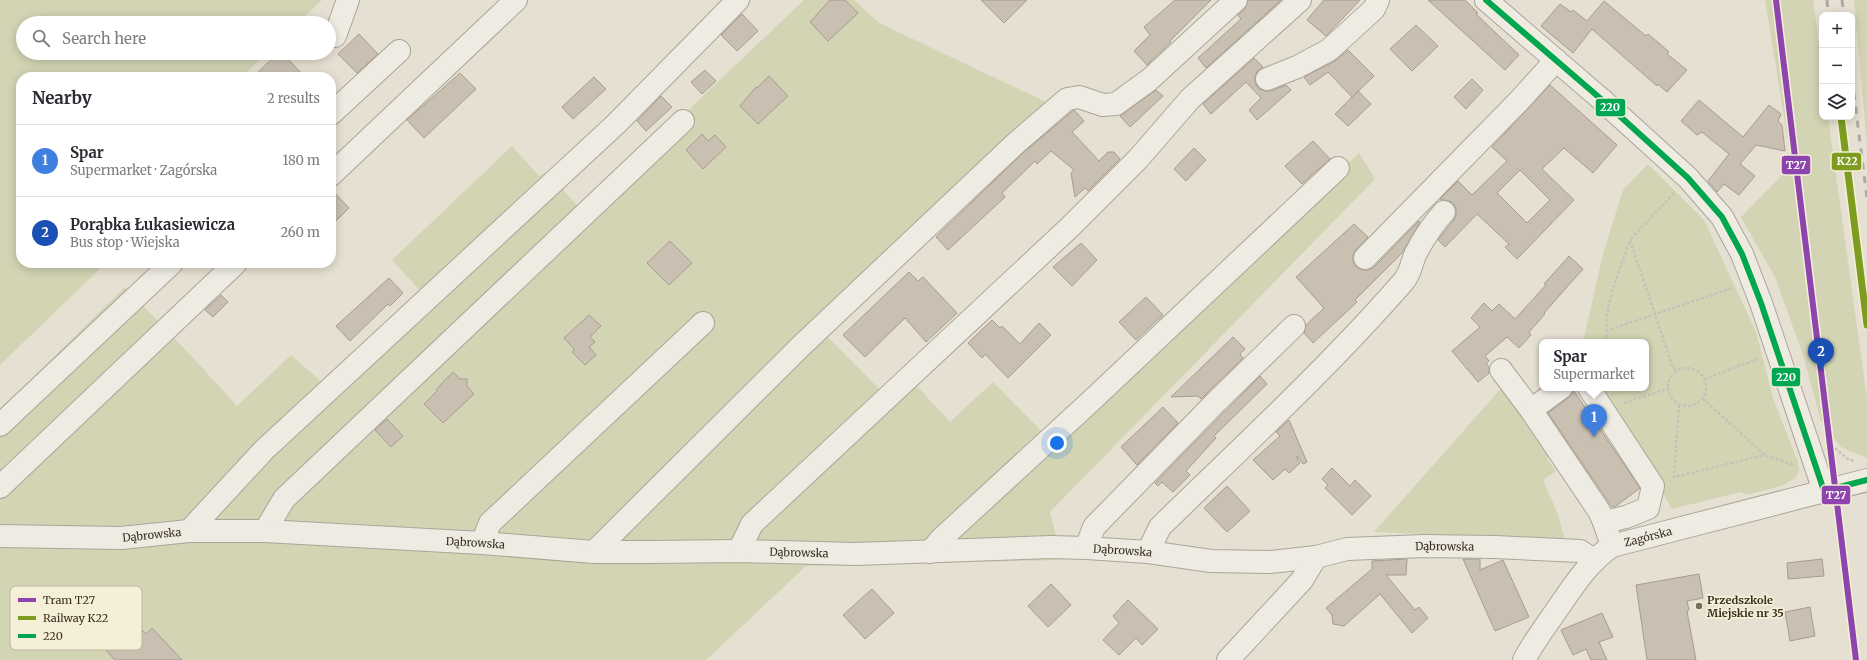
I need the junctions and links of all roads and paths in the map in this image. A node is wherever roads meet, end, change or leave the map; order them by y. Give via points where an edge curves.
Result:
1 (348, 0) edge
2 (516, 0) edge
3 (738, 0) edge
4 (1236, 0) edge
5 (1300, 0) edge
6 (1378, 0) edge
7 (1486, 0) edge
8 (336, 33) edge
9 (399, 51) dead end
10 (1556, 60) junction
11 (1267, 79) dead end
12 (336, 109) edge
13 (683, 121) dead end
14 (1338, 168) dead end
15 (336, 170) edge
16 (1688, 178) junction
17 (1444, 212) dead end
18 (1630, 240) junction
19 (1365, 258) dead end
20 (167, 268) edge
21 (231, 268) edge
22 (1735, 287) dead end
23 (1655, 313) junction
24 (703, 323) dead end
25 (1294, 326) dead end
26 (1606, 331) junction
27 (1607, 339) edge
28 (1756, 359) dead end
29 (1501, 370) dead end
30 (1676, 371) junction
31 (1704, 379) junction
32 (1667, 389) junction
33 (1557, 391) edge
34 (1591, 391) edge
35 (1703, 399) junction
36 (1620, 404) dead end
37 (1679, 405) junction
38 (1531, 410) junction
39 (0, 425) edge
40 (1830, 444) dead end
41 (1765, 455) junction
42 (1797, 466) dead end
43 (1863, 471) edge
44 (0, 487) edge
45 (1824, 491) junction
46 (1604, 522) junction
47 (189, 531) junction
48 (265, 531) junction
49 (0, 536) edge
50 (482, 543) junction
51 (1612, 546) junction
52 (1086, 548) junction
53 (739, 551) junction
54 (594, 552) junction
55 (930, 552) junction
56 (1148, 552) junction
57 (1316, 557) junction
58 (1594, 560) junction
59 (1228, 660) edge
60 (1524, 660) edge

1 - 8 street
2 - 15 street
3 - 47 street via 616,124 264,450
4 - 54 street via 1149,80 1116,104 1103,105 1080,97 1067,99 1015,144 801,346
5 - 53 street via 1190,99 1138,159 1070,227 752,524
6 - 11 street via 1374,9 1329,50
7 - 10 street
9 - 12 street
10 - 16 street
10 - 19 street
13 - 48 street via 284,499
14 - 55 street
16 - 18 path
16 - 45 street via 1722,217 1742,254
17 - 56 street via 1432,226 1415,255 1410,274 1377,312 1160,527
18 - 23 path
18 - 26 path via 1609,300
20 - 39 street
21 - 44 street
22 - 23 path
23 - 26 path
23 - 30 path
24 - 50 street via 490,523
25 - 52 street via 1094,527
26 - 27 path
28 - 31 path
29 - 38 street
30 - 31 path via 1686,368 1697,371
30 - 32 path via 1669,379
31 - 35 path via 1706,389
32 - 36 path
32 - 37 path via 1671,399
33 - 38 street
34 - 46 street via 1653,486 1648,508
35 - 37 path via 1688,407
35 - 41 path
37 - 41 path via 1674,477
38 - 46 street
40 - 43 path
41 - 42 path
43 - 45 street, Zagórska
45 - 51 street, Zagórska
46 - 51 street
47 - 48 street, Dąbrowska
47 - 49 street, Dąbrowska via 121,538
48 - 50 street, Dąbrowska
50 - 54 street, Dąbrowska
51 - 58 street, Zagórska
52 - 55 street, Dąbrowska
52 - 56 street, Dąbrowska
53 - 54 street, Dąbrowska
53 - 55 street, Dąbrowska via 855,554
56 - 57 street, Dąbrowska via 1211,561 1270,562
57 - 58 street, Dąbrowska via 1348,549 1424,546 1580,551
57 - 59 street via 1302,580
58 - 60 street, Zagórska

